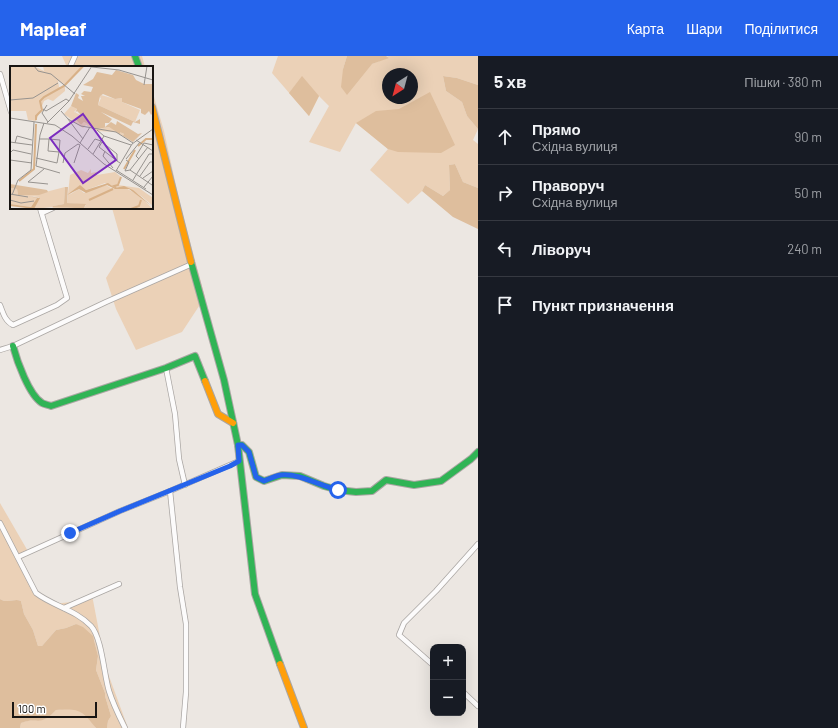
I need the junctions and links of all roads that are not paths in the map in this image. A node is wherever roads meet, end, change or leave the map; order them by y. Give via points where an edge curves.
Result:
1 (75, 56) edge
2 (135, 56) edge
3 (70, 66) edge
4 (139, 66) edge
5 (0, 74) edge
6 (10, 109) edge
7 (153, 111) edge
8 (40, 209) edge
9 (51, 209) edge
10 (42, 214) junction
11 (192, 264) junction
12 (0, 305) edge
13 (13, 346) junction
14 (0, 350) edge
15 (166, 368) junction
16 (233, 423) junction
17 (238, 445) junction
18 (478, 452) edge
19 (239, 461) junction
20 (185, 485) junction
21 (170, 491) junction
22 (0, 523) edge
23 (478, 544) edge
24 (18, 557) junction
25 (119, 584) dead end
26 (64, 608) junction
27 (430, 662) edge
28 (466, 695) edge
29 (478, 706) edge
30 (125, 728) edge
31 (183, 728) edge
32 (304, 728) edge

1 - 3 street
2 - 4 main road
5 - 6 street
7 - 11 main road
8 - 10 street
9 - 10 street
10 - 12 street via 67,298 13,325 6,319
11 - 13 street
11 - 16 main road via 224,380
13 - 14 street
13 - 15 main road via 29,386 42,402 51,406
15 - 16 main road via 195,356 218,414
15 - 20 street
16 - 17 main road
17 - 18 main road via 242,445 249,452 256,477 264,481 282,475 300,476 338,490 356,492 372,491 386,480 414,484 441,481
17 - 19 main road
19 - 20 street
19 - 32 main road via 255,594
20 - 21 street
21 - 24 street
21 - 31 street via 186,624
22 - 24 street
23 - 27 street via 404,623 399,635
24 - 26 street via 36,593
25 - 26 street
26 - 30 street via 92,627 98,639 109,691
28 - 29 street

